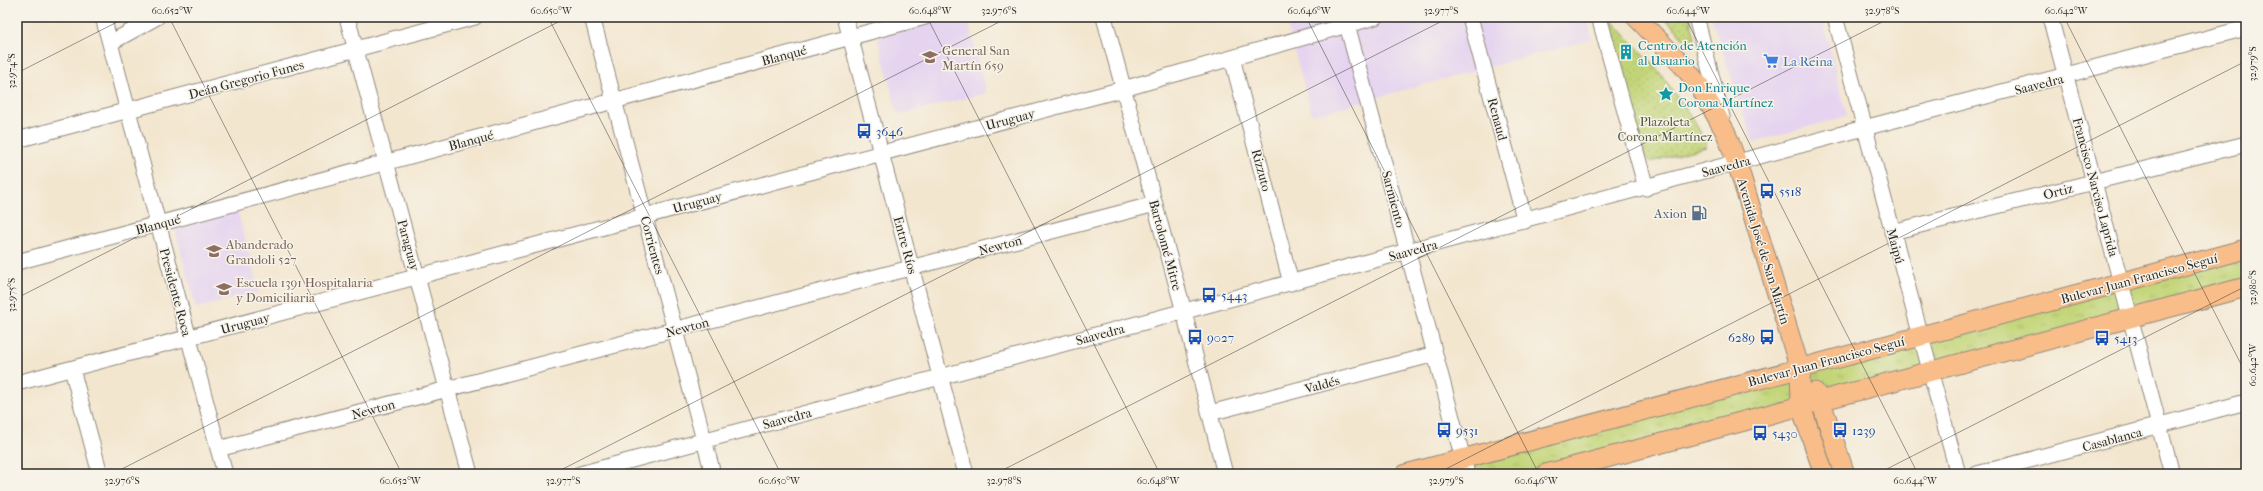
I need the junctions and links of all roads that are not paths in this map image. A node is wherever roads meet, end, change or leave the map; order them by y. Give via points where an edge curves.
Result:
1 (103, 17) edge
2 (157, 17) edge
3 (347, 17) edge
4 (475, 17) edge
5 (592, 17) edge
6 (845, 17) edge
7 (926, 17) edge
8 (1104, 17) edge
9 (1376, 17) edge
10 (1470, 17) edge
11 (1599, 17) edge
12 (1636, 17) edge
13 (1696, 17) edge
14 (1835, 17) edge
15 (2050, 17) edge
16 (1346, 21) edge
17 (2246, 28) edge
18 (850, 37) junction
19 (110, 43) junction
20 (356, 49) junction
21 (1232, 58) junction
22 (2066, 77) junction
23 (1124, 89) junction
24 (614, 101) junction
25 (128, 111) junction
26 (1864, 128) junction
27 (1726, 133) junction
28 (17, 140) edge
29 (2246, 144) edge
30 (881, 153) junction
31 (386, 163) junction
32 (1737, 163) junction
33 (2094, 182) junction
34 (1646, 188) junction
35 (1155, 204) junction
36 (645, 216) junction
37 (1525, 221) junction
38 (158, 224) junction
39 (1892, 232) junction
40 (2246, 249) edge
41 (1408, 252) junction
42 (17, 262) edge
43 (912, 268) junction
44 (417, 277) junction
45 (2122, 282) junction
46 (1291, 283) junction
47 (2246, 287) edge
48 (1184, 312) junction
49 (2131, 318) junction
50 (675, 330) junction
51 (1920, 336) junction
52 (188, 338) junction
53 (1435, 354) junction
54 (72, 369) junction
55 (1800, 369) junction
56 (1930, 372) junction
57 (941, 377) junction
58 (17, 384) edge
59 (447, 390) junction
60 (1821, 402) junction
61 (2246, 402) edge
62 (1801, 407) junction
63 (1210, 414) junction
64 (2160, 426) junction
65 (704, 441) junction
66 (218, 449) junction
67 (1465, 466) edge
68 (100, 474) edge
69 (225, 474) edge
70 (470, 474) edge
71 (580, 474) edge
72 (713, 474) edge
73 (966, 474) edge
74 (1225, 474) edge
75 (1406, 474) edge
76 (1546, 474) edge
77 (1824, 474) edge
78 (1845, 474) edge
79 (1958, 474) edge
80 (1977, 474) edge
81 (2172, 474) edge

1 - 19 street, Presidente Roca
2 - 19 street
3 - 20 street, Paraguay
4 - 20 street, Deán Gregorio Funes
5 - 24 street, Corrientes
6 - 18 street, Entre Ríos
7 - 18 street, Blanqué
8 - 23 street, Bartolomé Mitre
9 - 16 street, Uruguay
10 - 37 street, Renaud
11 - 34 street
12 - 27 main road, Avenida José de San Martín via 1675,56 1699,85
13 - 27 street, Avenida José de San Martín
14 - 26 street, Maipú
15 - 22 street, Francisco Narciso Laprida
16 - 21 street, Uruguay
16 - 41 street, Sarmiento
17 - 22 street, Saavedra
18 - 24 street, Blanqué
18 - 30 street, Entre Ríos
19 - 25 street, Presidente Roca
20 - 25 street, Deán Gregorio Funes
20 - 31 street, Paraguay
21 - 23 street, Uruguay
21 - 46 street, Rizzuto
22 - 26 street, Saavedra
22 - 33 street, Francisco Narciso Laprida
23 - 30 street, Uruguay
23 - 35 street, Bartolomé Mitre
24 - 31 street, Blanqué
24 - 36 street, Corrientes
25 - 28 street, Deán Gregorio Funes
25 - 38 street, Presidente Roca
26 - 32 street, Saavedra
26 - 39 street, Maipú
27 - 32 main road, Avenida José de San Martín
29 - 33 street, Ortiz
30 - 36 street, Uruguay
30 - 43 street, Entre Ríos
31 - 38 street, Blanqué
31 - 44 street, Paraguay
32 - 34 street, Saavedra
32 - 55 main road, Avenida José de San Martín
33 - 39 street, Ortiz
33 - 45 street, Francisco Narciso Laprida
34 - 37 street, Saavedra
35 - 43 street, Newton
35 - 48 street, Bartolomé Mitre
36 - 44 street, Uruguay
36 - 50 street, Corrientes
37 - 41 street, Saavedra
38 - 42 street, Blanqué
38 - 52 street, Presidente Roca
39 - 51 street, Maipú
40 - 45 main road, Bulevar Juan Francisco Seguí
41 - 46 street, Saavedra
41 - 53 street, Sarmiento
43 - 50 street, Newton
43 - 57 street, Entre Ríos
44 - 52 street, Uruguay
44 - 59 street, Paraguay
45 - 49 street, Francisco Narciso Laprida
45 - 51 main road, Bulevar Juan Francisco Seguí
46 - 48 street, Saavedra
47 - 49 main road
48 - 57 street, Saavedra
48 - 63 street, Bartolomé Mitre
49 - 56 main road
49 - 64 street, Francisco Narciso Laprida
50 - 59 street, Newton
50 - 65 street, Corrientes
51 - 55 main road, Bulevar Juan Francisco Seguí
51 - 56 street, Maipú
52 - 54 street, Uruguay
52 - 66 street, Presidente Roca
53 - 63 street, Valdés
53 - 67 street, Sarmiento
54 - 58 street, Uruguay
54 - 68 street
55 - 60 main road, Avenida José de San Martín
55 - 62 main road, Avenida José de San Martín
55 - 67 main road, Bulevar Juan Francisco Seguí
56 - 60 main road
56 - 79 street, Maipú
57 - 65 street, Saavedra
57 - 73 street, Entre Ríos
59 - 66 street, Newton
59 - 70 street, Paraguay
60 - 62 main road
60 - 78 main road, Avenida José de San Martín
61 - 64 street, Casablanca
62 - 76 main road
62 - 77 main road, Avenida José de San Martín
63 - 74 street, Bartolomé Mitre
64 - 80 street, Casablanca
64 - 81 street, Francisco Narciso Laprida
65 - 71 street, Saavedra
65 - 72 street, Corrientes
66 - 69 street, Presidente Roca
67 - 75 main road, Bulevar Juan Francisco Seguí

